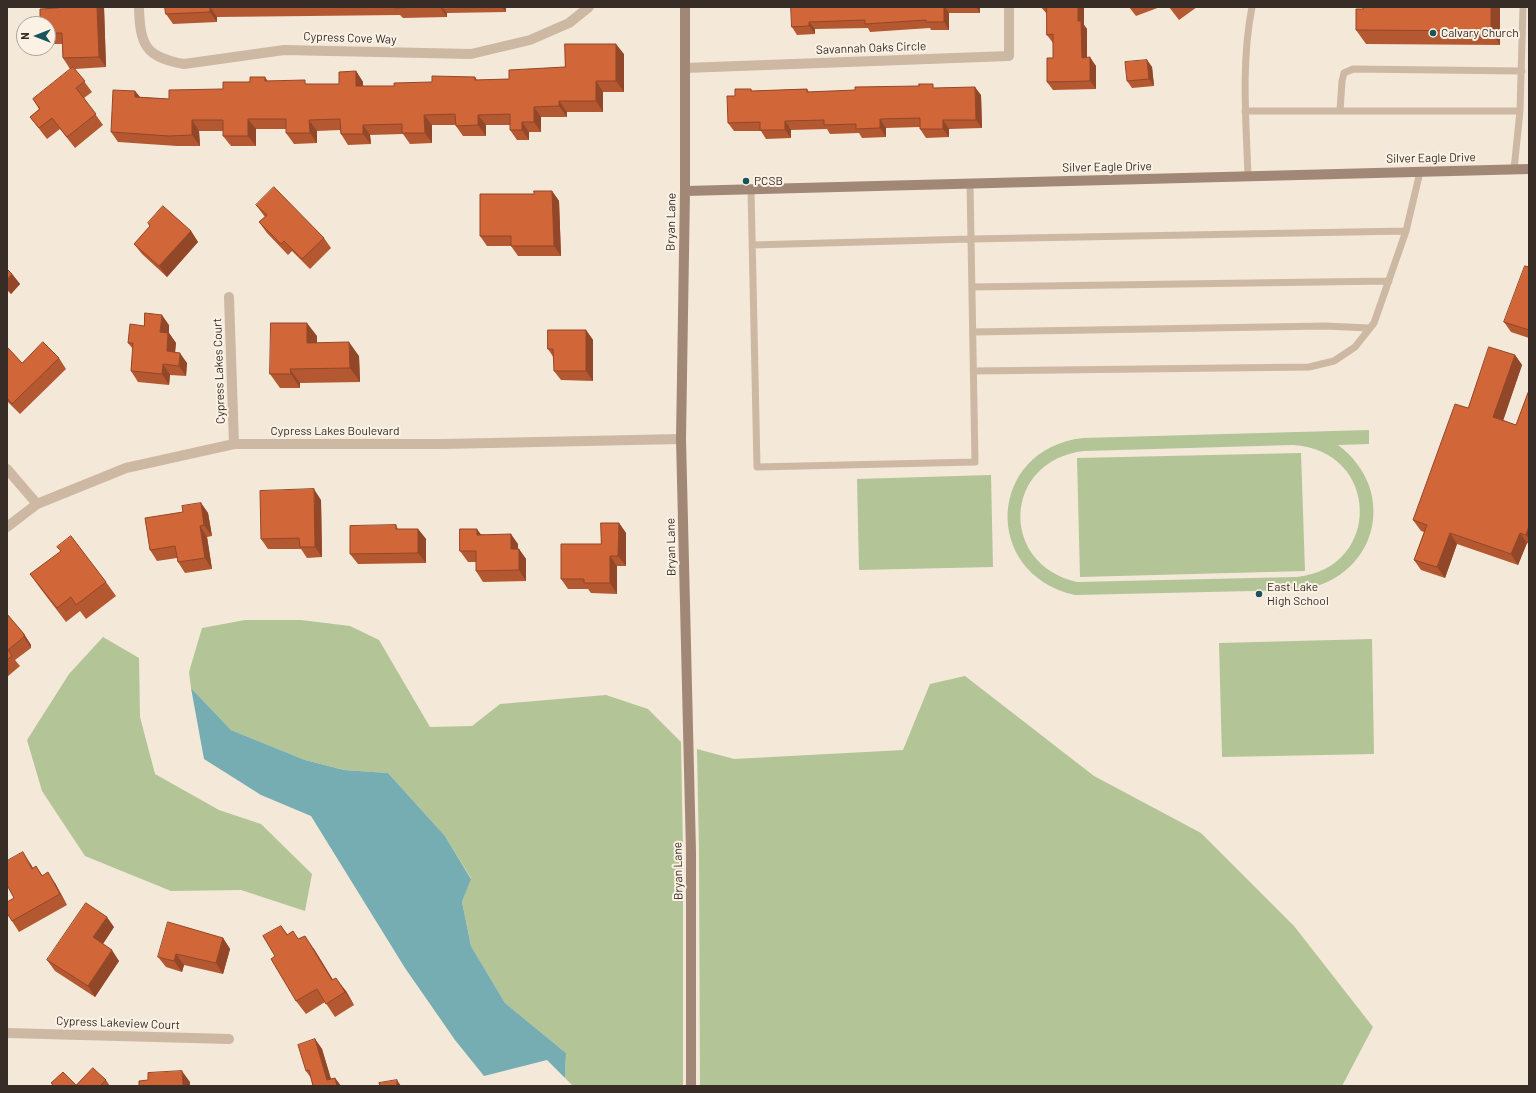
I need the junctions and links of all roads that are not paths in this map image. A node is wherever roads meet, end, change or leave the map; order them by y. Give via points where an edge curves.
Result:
1 (139, 7) edge
2 (589, 7) edge
3 (685, 7) edge
4 (1009, 7) edge
5 (1252, 7) edge
6 (1523, 7) edge
7 (685, 68) junction
8 (1522, 71) junction
9 (1245, 111) junction
10 (1340, 111) junction
11 (1520, 111) junction
12 (1514, 169) junction
13 (1529, 169) edge
14 (1420, 172) junction
15 (1248, 176) junction
16 (970, 183) junction
17 (751, 189) junction
18 (685, 191) junction
19 (1406, 231) junction
20 (971, 239) junction
21 (752, 246) junction
22 (1389, 281) junction
23 (972, 287) junction
24 (229, 297) dead end
25 (1369, 328) junction
26 (973, 332) junction
27 (974, 371) junction
28 (681, 439) junction
29 (234, 444) junction
30 (7, 469) edge
31 (37, 504) junction
32 (7, 527) edge
33 (7, 1033) edge
34 (229, 1039) dead end
35 (692, 1086) edge

1 - 2 street, Cypress Cove Way via 141,32 151,53 168,61 184,64 284,50 471,54 530,40 568,23
3 - 7 street, Bryan Lane
4 - 7 street, Savannah Oaks Circle via 1009,56
5 - 9 lane
6 - 8 lane
7 - 18 street, Bryan Lane
8 - 10 lane via 1353,68 1344,73
8 - 11 lane
9 - 10 lane
9 - 15 lane
10 - 11 lane
11 - 12 lane
12 - 13 street, Silver Eagle Drive
12 - 14 street, Silver Eagle Drive
14 - 15 street, Silver Eagle Drive
14 - 19 lane
15 - 16 street, Silver Eagle Drive
16 - 17 street, Silver Eagle Drive
16 - 20 lane
17 - 18 street, Silver Eagle Drive
17 - 21 lane
18 - 28 street, Bryan Lane
19 - 20 lane
19 - 22 lane
20 - 21 lane
20 - 23 lane
21 - 27 lane via 757,467 975,462
22 - 23 lane
22 - 25 lane via 1374,323
23 - 26 lane
24 - 29 street, Cypress Lakes Court
25 - 26 lane via 1325,326
25 - 27 lane via 1355,347 1334,361 1309,367
26 - 27 lane
28 - 29 street, Cypress Lakes Boulevard via 443,444
28 - 35 street, Bryan Lane via 691,852
29 - 31 street, Cypress Lakes Boulevard via 126,468
30 - 31 street
31 - 32 street, Cypress Lakes Boulevard
33 - 34 street, Cypress Lakeview Court

